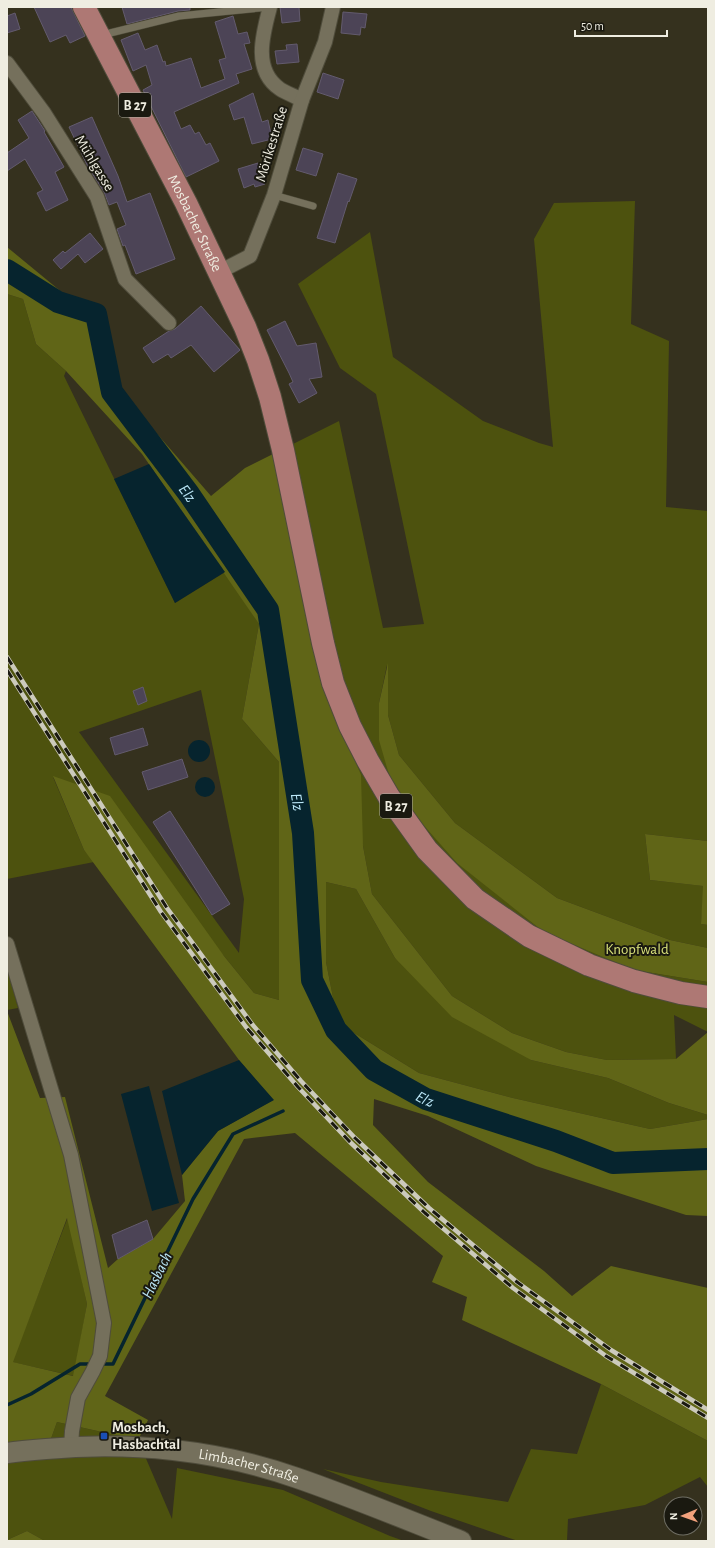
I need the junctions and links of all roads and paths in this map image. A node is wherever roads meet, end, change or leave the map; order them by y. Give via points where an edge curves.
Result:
1 (84, 7) edge
2 (270, 7) edge
3 (333, 7) edge
4 (98, 36) junction
5 (7, 64) edge
6 (302, 100) junction
7 (274, 195) junction
8 (313, 206) dead end
9 (219, 272) junction
10 (169, 323) dead end
11 (7, 944) edge
12 (708, 997) edge
13 (71, 1447) junction
14 (7, 1453) edge
15 (461, 1541) edge

1 - 4 main road, Mosbacher Straße / B 27
2 - 4 lane via 179,16
2 - 6 street via 262,41 264,70 279,88
3 - 6 street, Mörikestraße via 325,42
4 - 9 main road, Mosbacher Straße / B 27 via 186,203
5 - 10 street, Mühlgasse via 44,112 97,197 125,279
6 - 7 street, Mörikestraße
7 - 8 lane
7 - 9 street, Mörikestraße via 250,256
9 - 12 main road, Mosbacher Straße / B 27 via 245,327 270,397 333,683 350,726 389,797 426,850 475,899 529,936 589,965 634,981
11 - 13 street via 71,1155 104,1323 100,1356 78,1398
13 - 14 main road, Limbacher Straße
13 - 15 main road, Limbacher Straße via 151,1448 241,1462 296,1478

